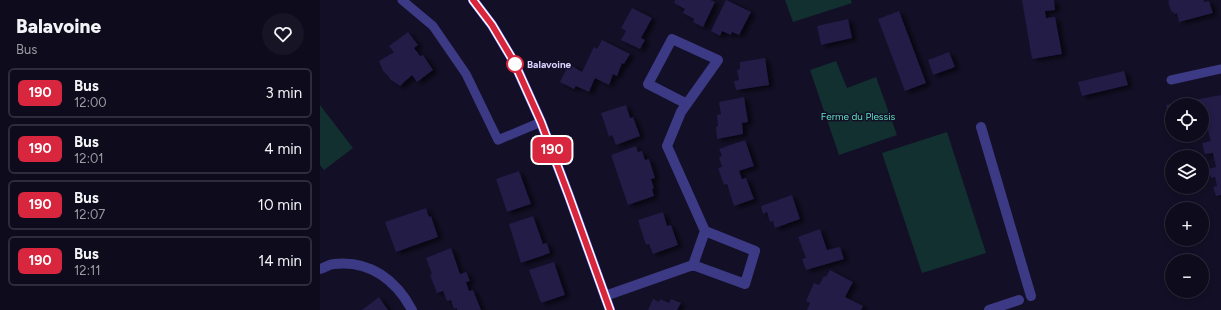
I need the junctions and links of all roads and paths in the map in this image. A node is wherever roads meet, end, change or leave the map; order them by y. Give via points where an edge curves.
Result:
1 (402, 0) edge
2 (473, 0) edge
3 (1221, 69) edge
4 (1171, 80) dead end
5 (687, 104) junction
6 (541, 122) junction
7 (981, 127) dead end
8 (705, 231) junction
9 (693, 265) junction
10 (320, 269) edge
11 (605, 296) junction
12 (1031, 296) dead end
13 (1019, 300) dead end
14 (412, 310) edge
15 (610, 310) edge
16 (989, 310) edge

1 - 6 lane via 433,26 466,74 498,140
2 - 6 street via 492,25 514,62
3 - 4 lane
5 - 5 street via 718,60 672,38 648,84
5 - 8 street via 667,146
6 - 11 street
7 - 12 street
8 - 9 street
8 - 9 street via 755,252 745,284
9 - 11 street
10 - 14 street via 334,264 358,264 382,274 398,288
11 - 15 street
13 - 16 street

